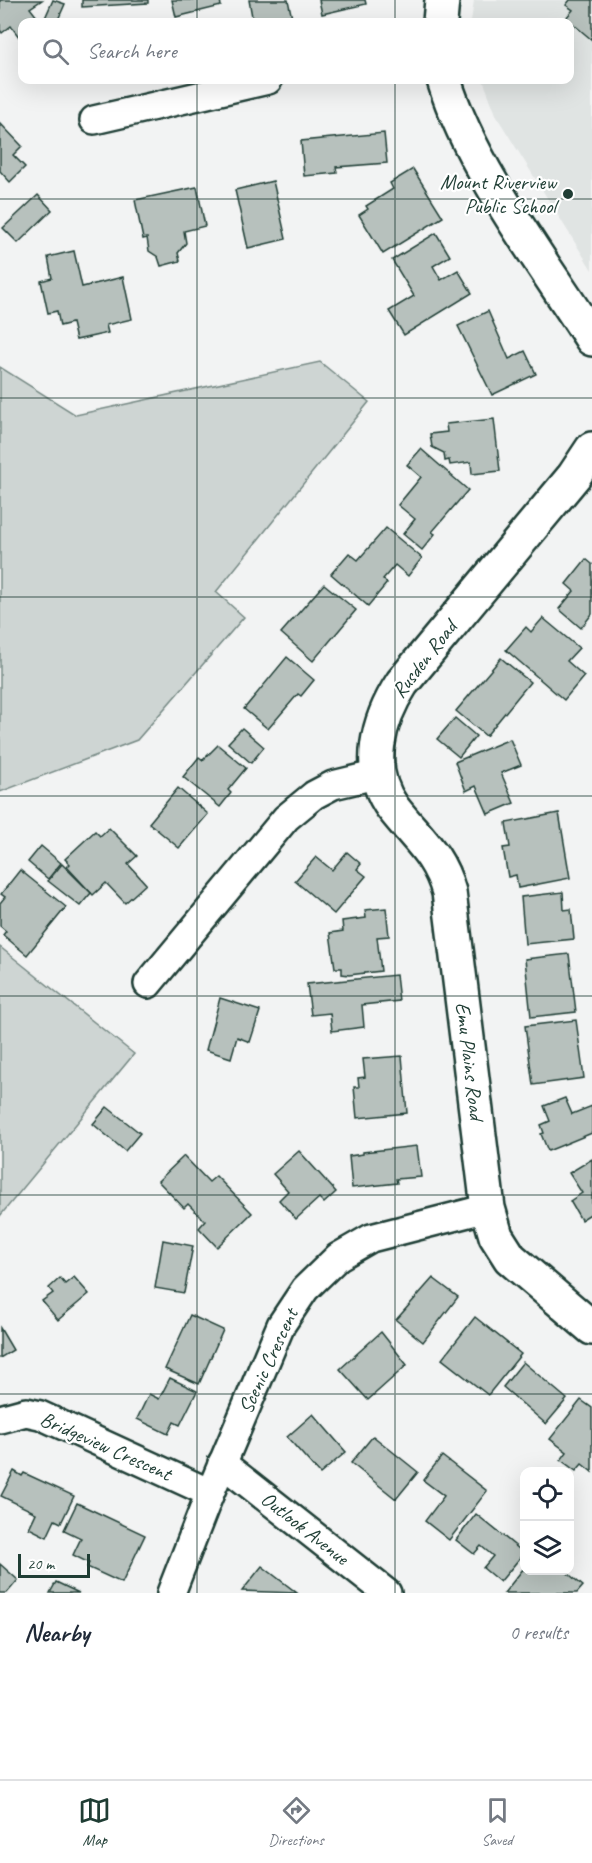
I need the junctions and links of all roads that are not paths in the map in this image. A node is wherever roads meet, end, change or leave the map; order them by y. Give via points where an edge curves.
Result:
1 (442, 0) edge
2 (440, 18) edge
3 (251, 84) edge
4 (445, 84) edge
5 (94, 120) dead end
6 (592, 339) edge
7 (592, 449) edge
8 (379, 774) junction
9 (148, 984) dead end
10 (488, 1208) junction
11 (592, 1328) edge
12 (0, 1419) edge
13 (222, 1463) junction
14 (210, 1493) junction
15 (171, 1593) edge
16 (387, 1593) edge

1 - 2 street
3 - 5 street
4 - 6 street via 455,114 485,171
7 - 8 street, Rusden Road via 574,476 402,683 380,727
8 - 9 street via 333,786 314,795 286,818
8 - 10 street, Emu Plains Road via 387,799 438,861 449,892
10 - 11 street, Emu Plains Road via 496,1236 510,1258
10 - 13 street, Scenic Crescent via 371,1238 327,1267 286,1316
12 - 14 street, Bridgeview Crescent via 26,1412 40,1415
13 - 14 street, Scenic Crescent
13 - 16 street, Outlook Avenue
14 - 15 street, Scenic Crescent

